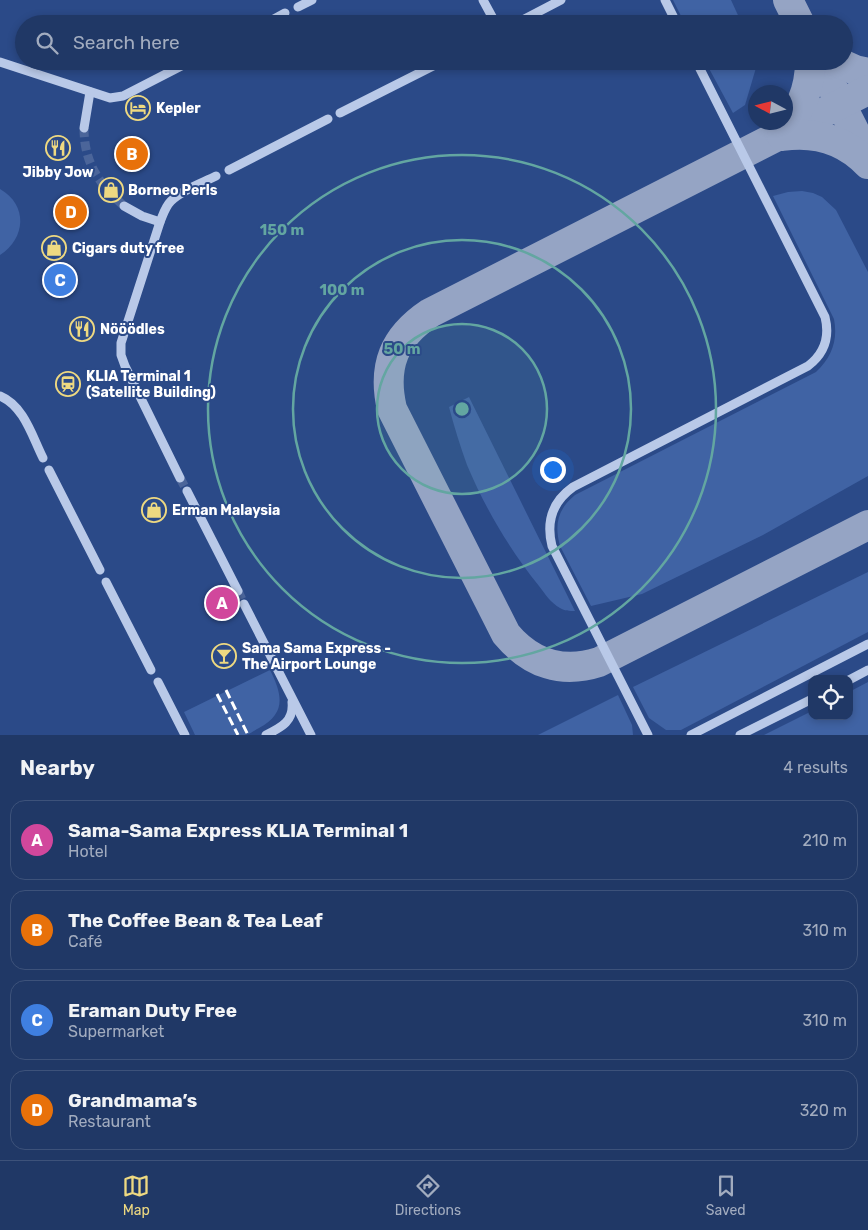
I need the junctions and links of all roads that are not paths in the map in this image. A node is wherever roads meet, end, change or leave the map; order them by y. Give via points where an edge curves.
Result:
1 (312, 0) edge
2 (483, 0) edge
3 (561, 0) edge
4 (665, 0) edge
5 (298, 7) dead end
6 (286, 13) dead end
7 (282, 15) edge
8 (491, 15) edge
9 (532, 15) edge
10 (672, 15) edge
11 (0, 62) edge
12 (15, 67) edge
13 (24, 70) edge
14 (174, 70) edge
15 (425, 70) edge
16 (701, 70) edge
17 (90, 92) junction
18 (340, 113) dead end
19 (328, 119) dead end
20 (84, 128) tunnel mouth
21 (228, 170) dead end
22 (216, 176) dead end
23 (124, 206) tunnel mouth
24 (160, 222) junction
25 (0, 396) edge
26 (43, 458) dead end
27 (49, 470) dead end
28 (180, 478) tunnel mouth
29 (187, 491) tunnel mouth
30 (100, 570) dead end
31 (106, 582) dead end
32 (238, 591) tunnel mouth
33 (244, 604) tunnel mouth
34 (868, 644) edge
35 (151, 670) dead end
36 (868, 670) edge
37 (853, 678) edge
38 (158, 682) dead end
39 (292, 699) junction
40 (808, 701) edge
41 (185, 735) edge
42 (266, 735) edge
43 (311, 735) edge
44 (648, 735) edge
45 (691, 735) edge
46 (740, 735) edge

1 - 5 street
2 - 8 street
3 - 9 street
4 - 10 street
6 - 7 street
11 - 12 street
13 - 17 street
14 - 17 street via 123,96 110,98
15 - 18 street
16 - 44 street via 828,326 821,354 808,366 573,487 564,493 553,510 549,528 552,546
17 - 20 street
19 - 21 street
22 - 24 street via 172,200
23 - 24 street
24 - 28 street via 124,332 121,355
25 - 26 street via 9,400 22,414
27 - 30 street
29 - 32 street
31 - 35 street
33 - 39 street
34 - 45 street
36 - 37 street
38 - 41 street
39 - 42 street via 292,712 287,723
39 - 43 street
40 - 46 street

